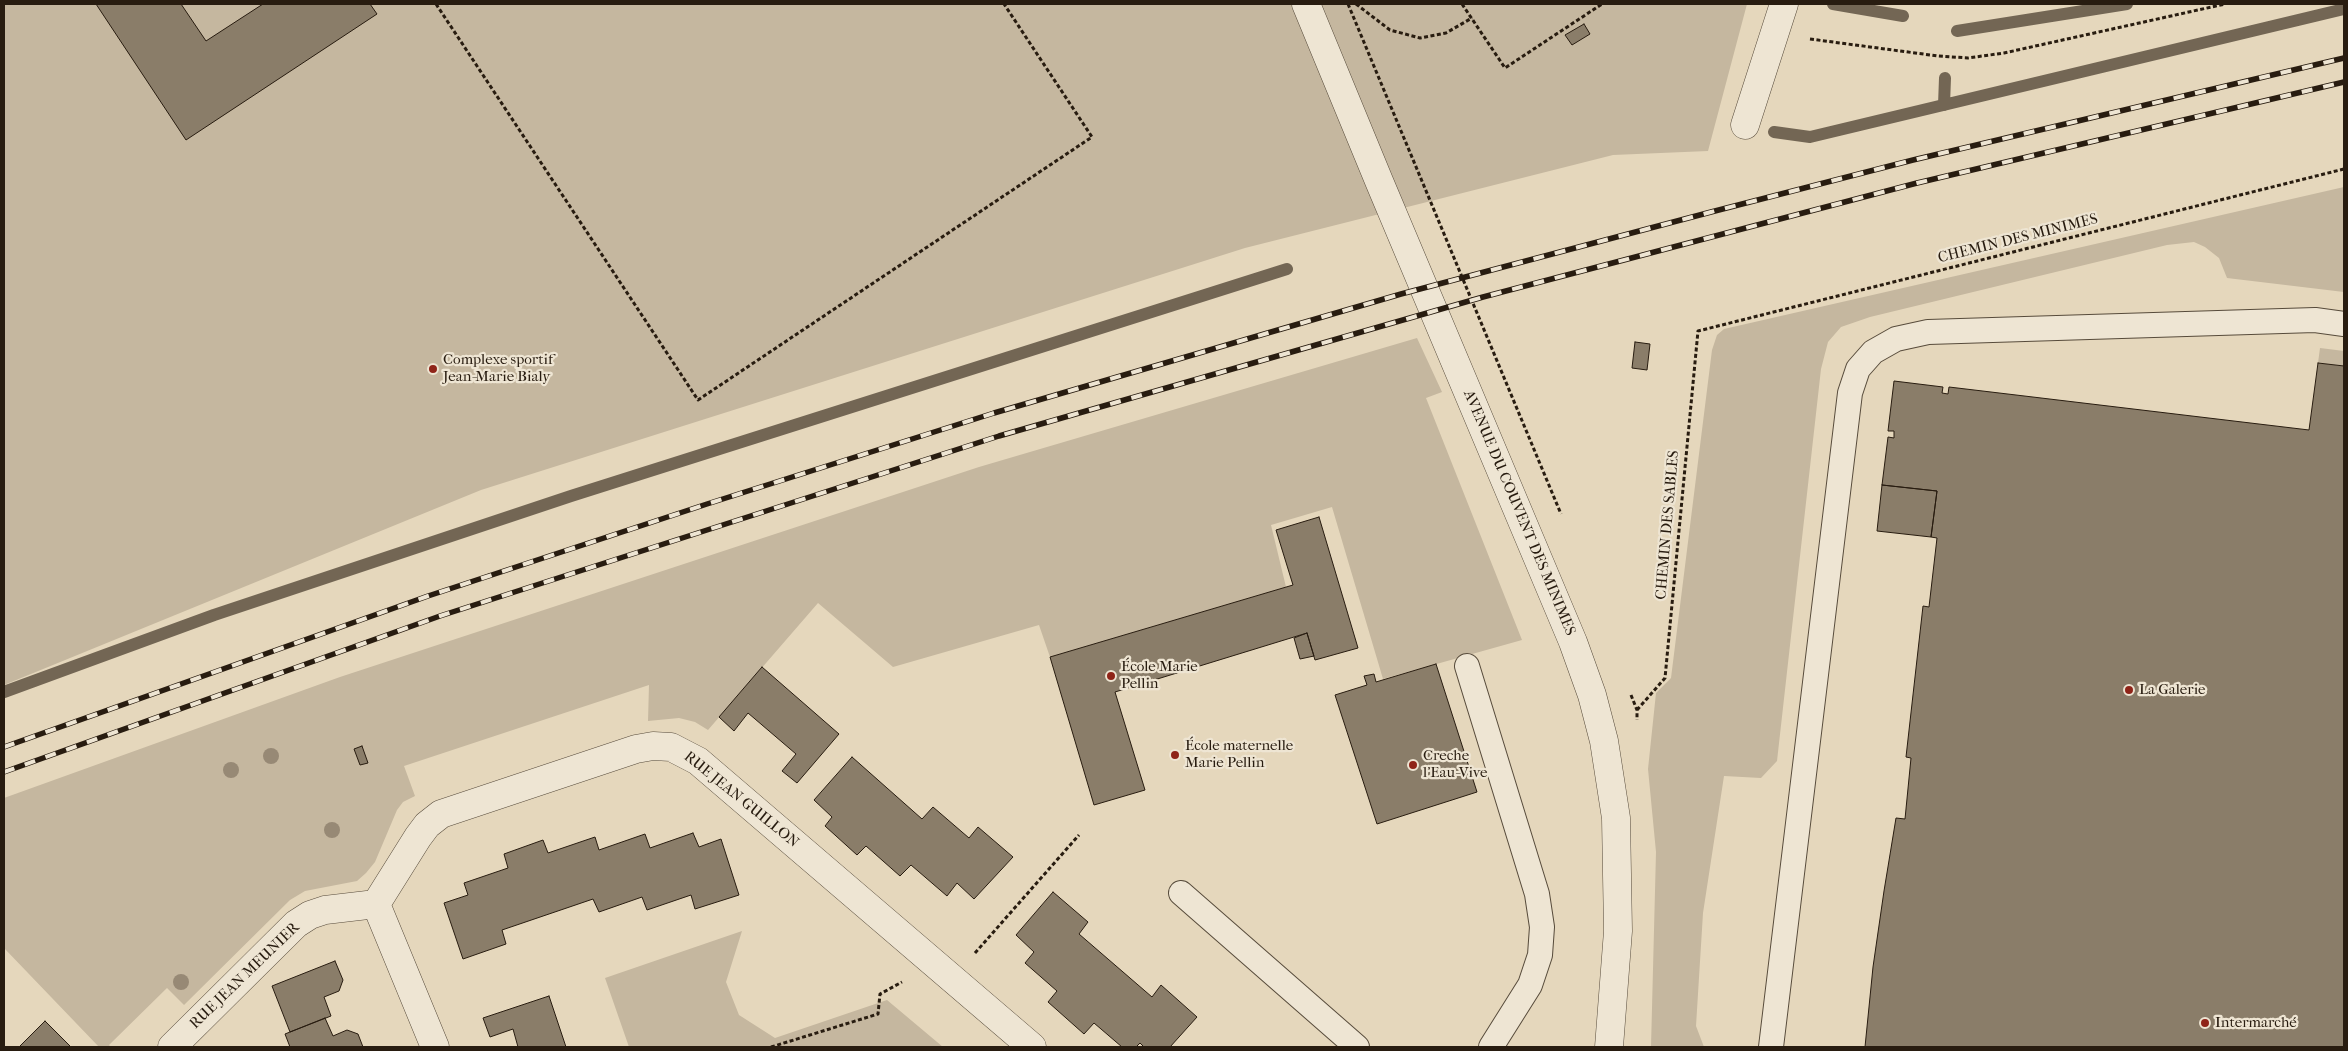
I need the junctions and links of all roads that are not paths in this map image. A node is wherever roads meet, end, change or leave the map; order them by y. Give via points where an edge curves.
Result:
1 (1306, 4) edge
2 (1784, 4) edge
3 (1745, 125) dead end
4 (2344, 324) edge
5 (1467, 666) dead end
6 (1181, 893) dead end
7 (376, 904) junction
8 (172, 1047) edge
9 (435, 1047) edge
10 (1032, 1047) edge
11 (1357, 1047) edge
12 (1491, 1047) edge
13 (1608, 1047) edge
14 (1771, 1047) edge

1 - 13 street, AVENUE DU COUVENT DES MINIMES via 1574,642 1592,696 1604,741 1616,818 1618,931
2 - 3 street
4 - 14 lane via 2315,320 1928,332 1896,339 1873,352 1858,369 1850,393
5 - 12 lane via 1538,894 1542,927 1540,955 1530,985
6 - 11 lane
7 - 8 street, RUE JEAN MEUNIER via 310,914 296,924
7 - 9 street
7 - 10 street, RUE JEAN GUILLON via 418,836 441,814 636,748 671,747 698,761

